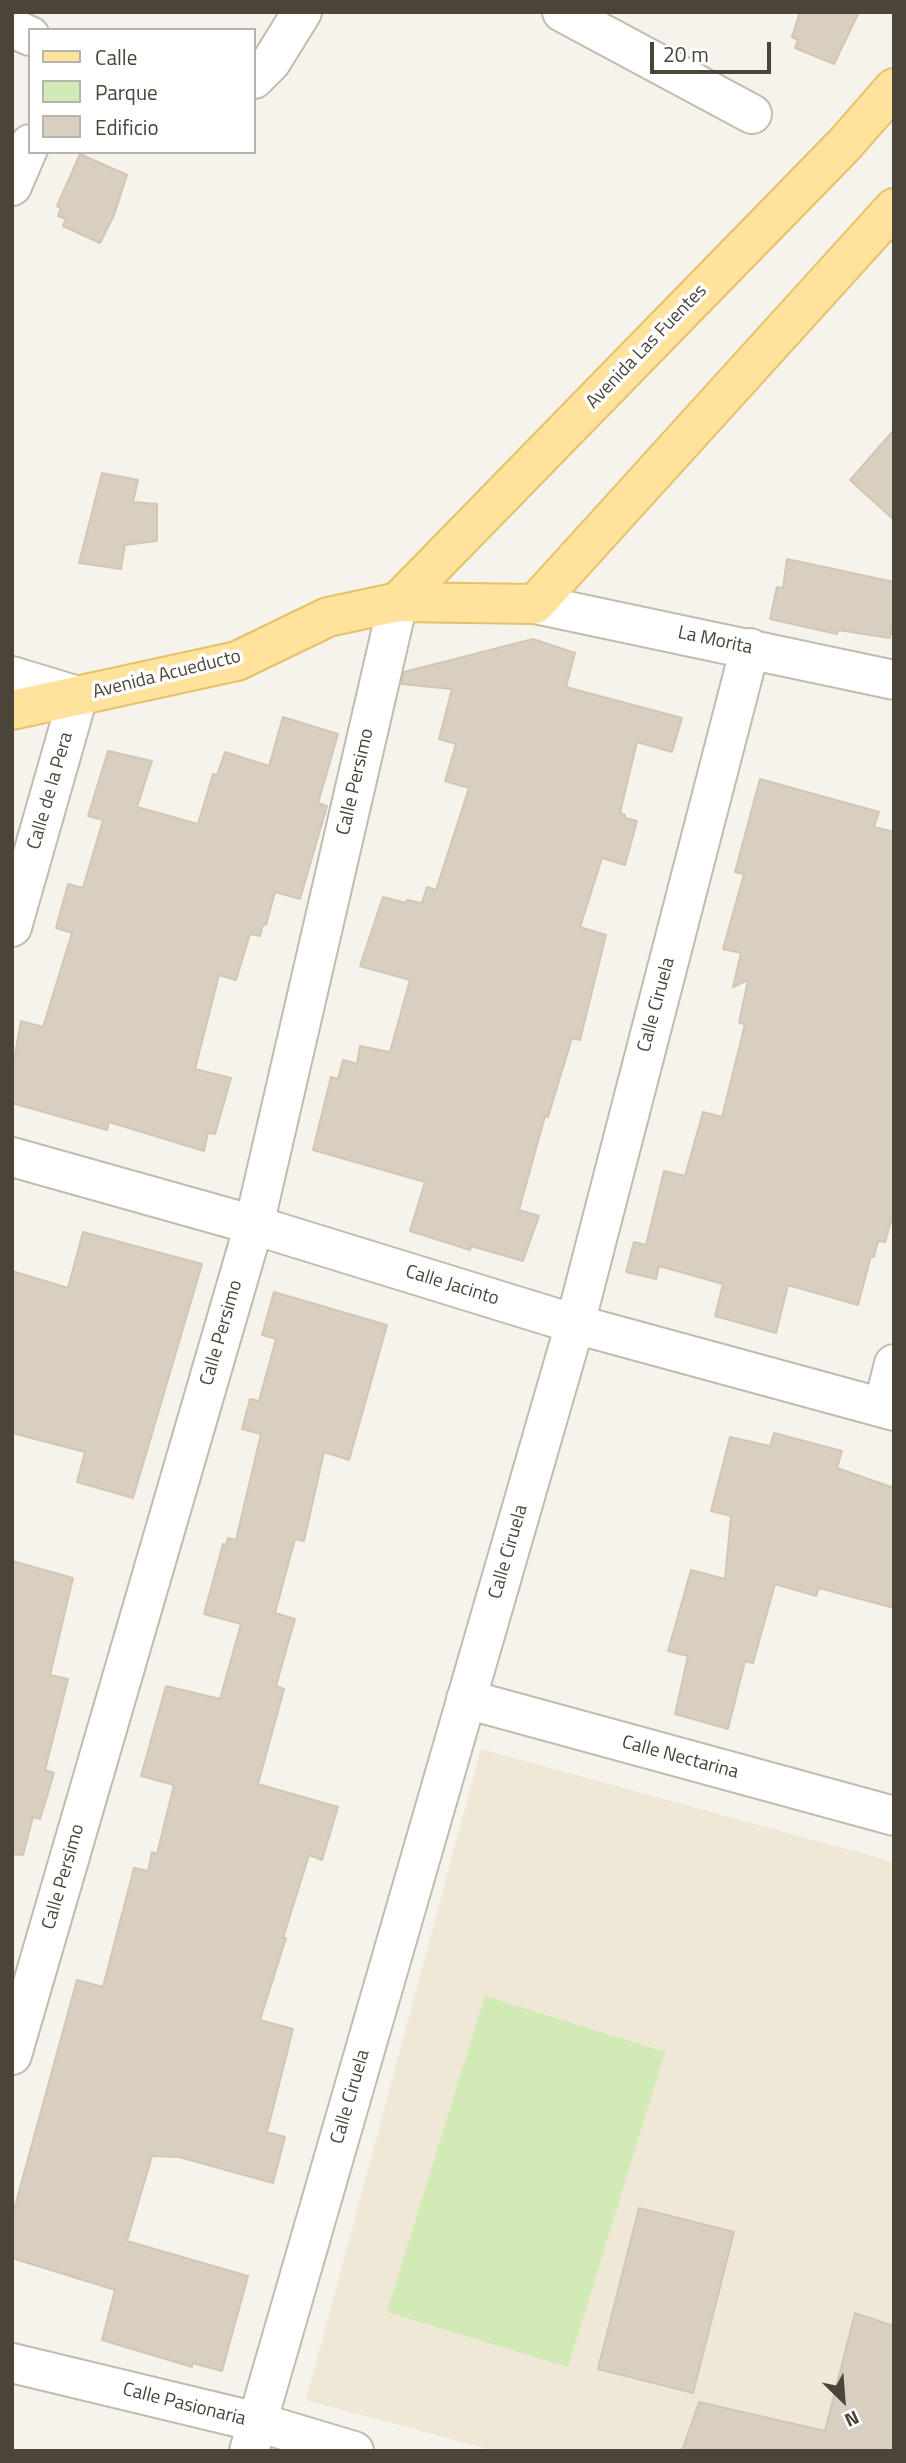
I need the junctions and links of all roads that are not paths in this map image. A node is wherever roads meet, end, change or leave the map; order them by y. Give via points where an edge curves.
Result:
1 (302, 12) edge
2 (562, 12) edge
3 (12, 27) edge
4 (28, 35) edge
5 (256, 77) edge
6 (894, 88) edge
7 (752, 114) dead end
8 (28, 149) edge
9 (12, 186) edge
10 (894, 208) edge
11 (398, 602) junction
12 (536, 604) junction
13 (750, 648) junction
14 (12, 676) edge
15 (894, 680) edge
16 (78, 696) junction
17 (12, 710) edge
18 (12, 927) edge
19 (12, 1157) edge
20 (254, 1225) junction
21 (575, 1324) junction
22 (894, 1364) edge
23 (888, 1409) edge
24 (466, 1699) junction
25 (894, 1816) edge
26 (12, 2055) edge
27 (12, 2364) edge
28 (253, 2437) edge
29 (354, 2451) edge

1 - 5 street via 271,62
2 - 7 street
3 - 4 street
6 - 11 main road, Avenida Las Fuentes via 845,144
8 - 9 street
10 - 12 main road
11 - 12 main road, Avenida Acueducto
11 - 16 main road, Avenida Acueducto via 328,617 237,661
11 - 20 street, Calle Persimo
12 - 13 street, La Morita
13 - 15 street, La Morita
13 - 21 street, Calle Ciruela
14 - 16 street
16 - 17 main road, Avenida Acueducto
16 - 18 street, Calle de la Pera
19 - 20 street, Calle Jacinto
20 - 21 street, Calle Jacinto
20 - 26 street, Calle Persimo
21 - 23 street, Calle Jacinto
21 - 24 street, Calle Ciruela
22 - 23 street
24 - 25 street, Calle Nectarina
24 - 28 street, Calle Ciruela
27 - 28 street, Calle Pasionaria
28 - 29 street, Calle Pasionaria

